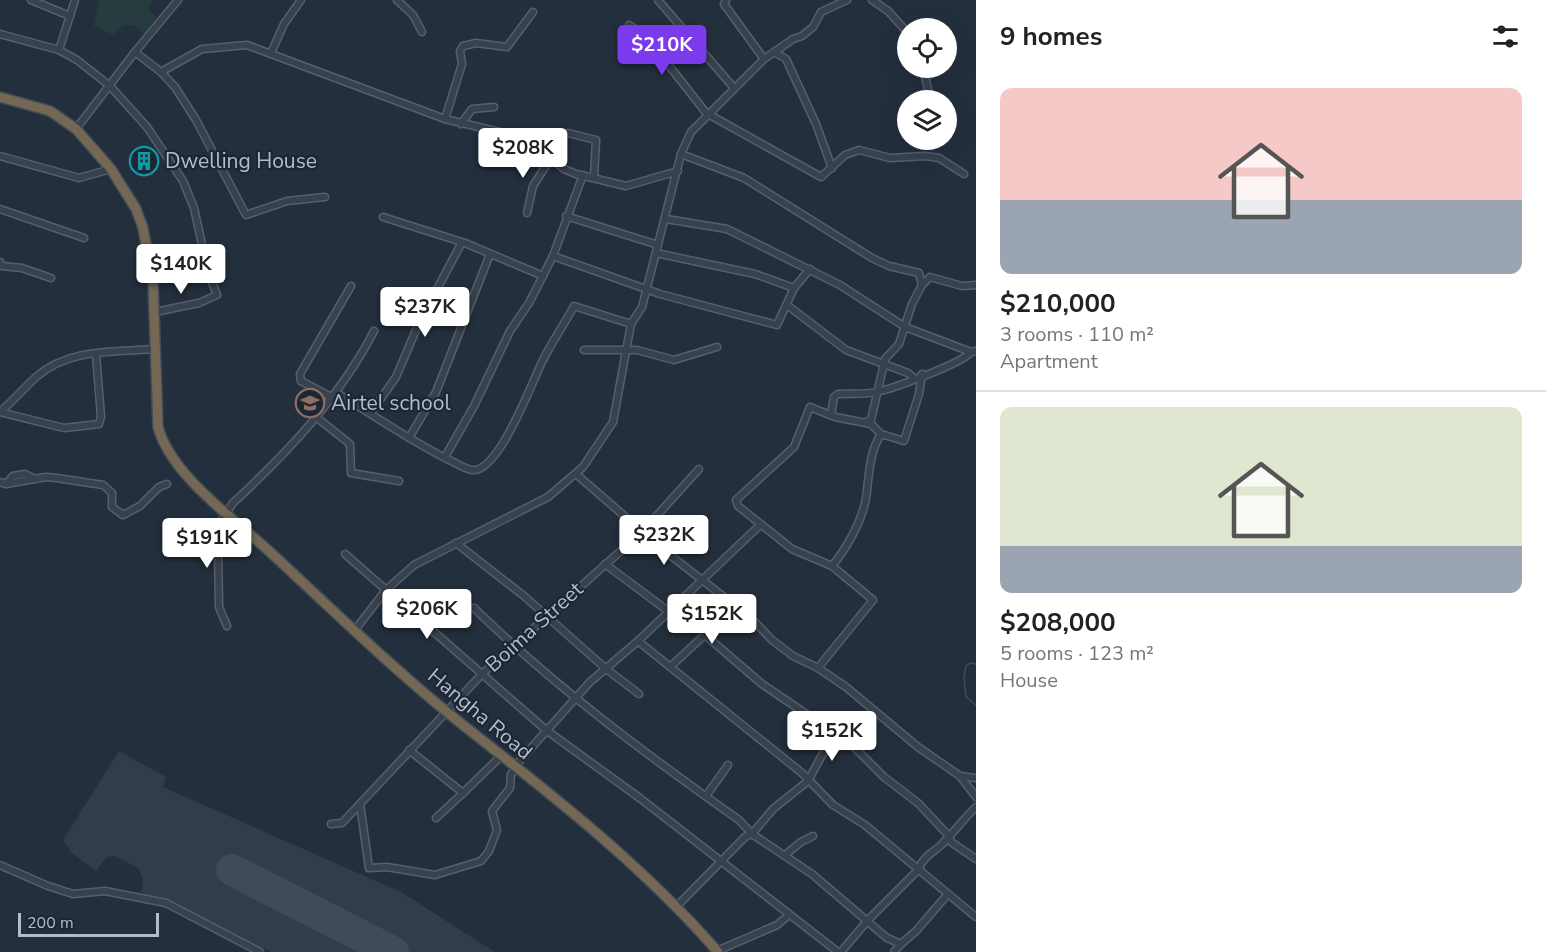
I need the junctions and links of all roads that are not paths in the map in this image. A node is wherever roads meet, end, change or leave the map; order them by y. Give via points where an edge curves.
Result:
1 (31, 0) edge
2 (75, 0) edge
3 (178, 0) edge
4 (301, 0) edge
5 (397, 0) edge
6 (658, 0) edge
7 (717, 0) edge
8 (847, 0) edge
9 (872, 0) edge
10 (725, 2) edge
11 (533, 12) dead end
12 (70, 16) junction
13 (897, 21) edge
14 (629, 26) dead end
15 (422, 32) dead end
16 (0, 34) edge
17 (59, 50) junction
18 (135, 52) junction
19 (271, 53) junction
20 (776, 53) junction
21 (764, 59) junction
22 (161, 72) junction
23 (925, 78) edge
24 (110, 86) junction
25 (734, 88) junction
26 (928, 89) dead end
27 (0, 97) edge
28 (494, 107) dead end
29 (707, 114) junction
30 (445, 119) junction
31 (461, 124) junction
32 (76, 129) junction
33 (568, 133) dead end
34 (681, 154) junction
35 (0, 156) edge
36 (551, 158) junction
37 (832, 168) junction
38 (111, 169) junction
39 (678, 171) junction
40 (964, 174) dead end
41 (583, 176) junction
42 (594, 177) junction
43 (325, 196) dead end
44 (0, 209) edge
45 (527, 213) dead end
46 (566, 216) junction
47 (383, 217) dead end
48 (666, 219) junction
49 (84, 238) dead end
50 (462, 244) junction
51 (658, 245) junction
52 (656, 253) junction
53 (490, 254) junction
54 (553, 256) junction
55 (0, 261) edge
56 (810, 269) junction
57 (543, 276) junction
58 (51, 278) dead end
59 (351, 285) dead end
60 (922, 285) junction
61 (976, 285) edge
62 (794, 288) junction
63 (646, 289) junction
64 (787, 305) junction
65 (155, 312) junction
66 (631, 324) junction
67 (905, 327) junction
68 (374, 331) dead end
69 (717, 346) dead end
70 (626, 349) junction
71 (156, 350) junction
72 (584, 350) dead end
73 (974, 351) edge
74 (96, 354) junction
75 (884, 364) junction
76 (922, 374) junction
77 (915, 379) junction
78 (877, 392) junction
79 (335, 395) junction
80 (0, 412) edge
81 (371, 413) junction
82 (831, 415) junction
83 (316, 417) junction
84 (866, 422) junction
85 (881, 434) junction
86 (409, 438) junction
87 (445, 457) junction
88 (699, 469) dead end
89 (576, 474) junction
90 (399, 481) dead end
91 (3, 483) edge
92 (167, 484) dead end
93 (227, 512) junction
94 (760, 525) junction
95 (642, 532) junction
96 (456, 543) junction
97 (345, 554) dead end
98 (605, 564) junction
99 (832, 566) junction
100 (702, 580) junction
101 (386, 590) junction
102 (736, 606) junction
103 (474, 608) dead end
104 (668, 611) junction
105 (547, 618) junction
106 (227, 627) dead end
107 (354, 631) junction
108 (705, 635) junction
109 (638, 641) junction
110 (513, 646) junction
111 (671, 666) junction
112 (605, 668) junction
113 (818, 668) junction
114 (482, 675) junction
115 (639, 694) dead end
116 (575, 698) junction
117 (449, 712) junction
118 (546, 730) junction
119 (839, 736) junction
120 (409, 750) junction
121 (501, 756) junction
122 (728, 765) dead end
123 (516, 767) junction
124 (960, 776) junction
125 (976, 778) edge
126 (808, 781) junction
127 (463, 793) junction
128 (706, 796) junction
129 (976, 796) edge
130 (360, 804) junction
131 (976, 807) edge
132 (436, 818) dead end
133 (331, 824) dead end
134 (752, 834) junction
135 (948, 835) junction
136 (813, 836) dead end
137 (785, 855) junction
138 (976, 859) edge
139 (722, 862) junction
140 (0, 865) edge
141 (918, 870) junction
142 (947, 895) junction
143 (677, 906) junction
144 (789, 915) junction
145 (976, 917) edge
146 (868, 920) junction
147 (901, 944) junction
148 (260, 952) edge
149 (717, 952) edge
150 (839, 952) edge
151 (894, 952) edge

1 - 12 street
2 - 12 street
3 - 18 street
4 - 19 street
5 - 15 street via 413,15
6 - 25 street
7 - 10 street
8 - 20 street via 821,12 813,27
9 - 13 street
10 - 21 street
11 - 30 street via 507,47 476,43 463,46 462,64
12 - 17 street
14 - 29 street via 654,42
16 - 17 street
17 - 24 street
18 - 22 street
18 - 24 street
19 - 22 street via 240,44 210,47 192,52
19 - 30 street
20 - 21 street
20 - 37 street via 786,59
21 - 25 street
22 - 43 street via 196,120 246,215 287,201
23 - 26 street
24 - 32 street
24 - 65 street via 147,127 178,172 194,208 208,272 217,291 213,299
25 - 29 street
27 - 32 highway, Hangha Road via 50,111
28 - 31 street via 472,110
29 - 34 street via 691,132
29 - 37 street via 818,176
30 - 31 street
31 - 36 street via 525,138
32 - 38 highway, Hangha Road
33 - 42 street via 596,140
34 - 39 street
34 - 60 street via 744,178 856,250 889,266 919,273
35 - 38 street via 79,178
36 - 41 street
36 - 45 street via 533,186
37 - 40 street via 850,151 859,150 890,158 939,158
38 - 65 highway, Hangha Road via 129,194 143,228
39 - 42 street via 633,186
39 - 48 street
41 - 42 street
41 - 46 street
44 - 49 street
46 - 51 street
46 - 54 street
47 - 50 street
48 - 51 street
48 - 56 street via 728,229
50 - 53 street
50 - 81 street via 419,323 388,392
51 - 52 street
52 - 62 street via 755,274
52 - 63 street
53 - 57 street
53 - 86 street via 436,393
54 - 57 street
54 - 63 street
55 - 58 street via 2,266
56 - 62 street
56 - 67 street
57 - 87 street
59 - 79 street via 300,374 301,381
60 - 61 street via 930,277 962,286
60 - 67 street
62 - 64 street
63 - 64 street via 777,325
63 - 66 street via 642,307
64 - 75 street via 846,350
65 - 71 highway, Hangha Road
66 - 70 street
66 - 87 street via 574,306 542,361 512,427 484,467 472,470
67 - 73 street
67 - 75 street via 899,344 890,350
68 - 79 street
69 - 70 street via 674,360
70 - 72 street
70 - 89 street via 614,422
71 - 74 street
71 - 93 highway, Hangha Road via 161,440 192,480
73 - 76 street via 932,373
74 - 80 street via 70,357 56,364 35,377
74 - 80 street via 99,424 64,428
75 - 77 street
75 - 78 street
76 - 77 street
76 - 85 street via 920,394 904,441
77 - 78 street
78 - 82 street via 838,394
78 - 84 street via 871,420
79 - 81 street
79 - 83 street
81 - 86 street
82 - 84 street
82 - 94 street via 807,409 794,447 736,500
83 - 90 street via 350,444 351,473
83 - 93 street
84 - 85 street
85 - 99 street via 860,519
86 - 87 street
88 - 95 street, Boima Street
89 - 95 street
89 - 96 street via 548,497
91 - 92 street via 57,478 103,485 112,493 112,507 123,515 141,506
93 - 106 street via 221,521 218,544 219,607
93 - 107 highway, Hangha Road
94 - 99 street via 792,549
94 - 100 street
95 - 98 street, Boima Street
95 - 100 street
96 - 101 street via 414,565
96 - 105 street
97 - 101 street
98 - 104 street
98 - 105 street, Boima Street
99 - 113 street via 873,600
100 - 102 street
100 - 104 street
101 - 107 street
101 - 114 street
102 - 108 street
102 - 113 street via 793,656
103 - 110 street
104 - 109 street
105 - 110 street, Boima Street
105 - 112 street
107 - 117 highway, Hangha Road
108 - 111 street
108 - 119 street via 762,684
109 - 111 street
109 - 112 street
110 - 114 street, Boima Street
110 - 116 street
111 - 126 street
112 - 115 street
112 - 116 street
113 - 124 street
114 - 117 street, Boima Street
114 - 118 street
116 - 118 street
116 - 128 street
117 - 120 street, Boima Street
117 - 121 highway, Hangha Road
118 - 123 street
118 - 139 street
119 - 126 street via 822,755
119 - 135 street via 912,797
120 - 127 street
120 - 130 street, Boima Street
121 - 123 highway, Hangha Road
121 - 127 street
122 - 128 street
123 - 130 street via 510,788 492,811 497,830 485,857 441,873 369,868
123 - 143 highway, Hangha Road via 632,862
124 - 125 street
124 - 129 street
126 - 134 street via 773,809
126 - 141 street
127 - 132 street
128 - 134 street
130 - 133 street, Boima Street via 342,823
131 - 135 street
134 - 137 street
134 - 139 street
135 - 138 street via 951,842
135 - 141 street via 921,861
136 - 137 street
137 - 146 street
139 - 143 street
139 - 144 street
140 - 148 street via 73,894 105,891 166,903
141 - 142 street
141 - 146 street
142 - 145 street
142 - 147 street
143 - 149 highway, Hangha Road
144 - 149 street via 777,925
144 - 150 street
146 - 147 street via 886,938
146 - 150 street
147 - 151 street

